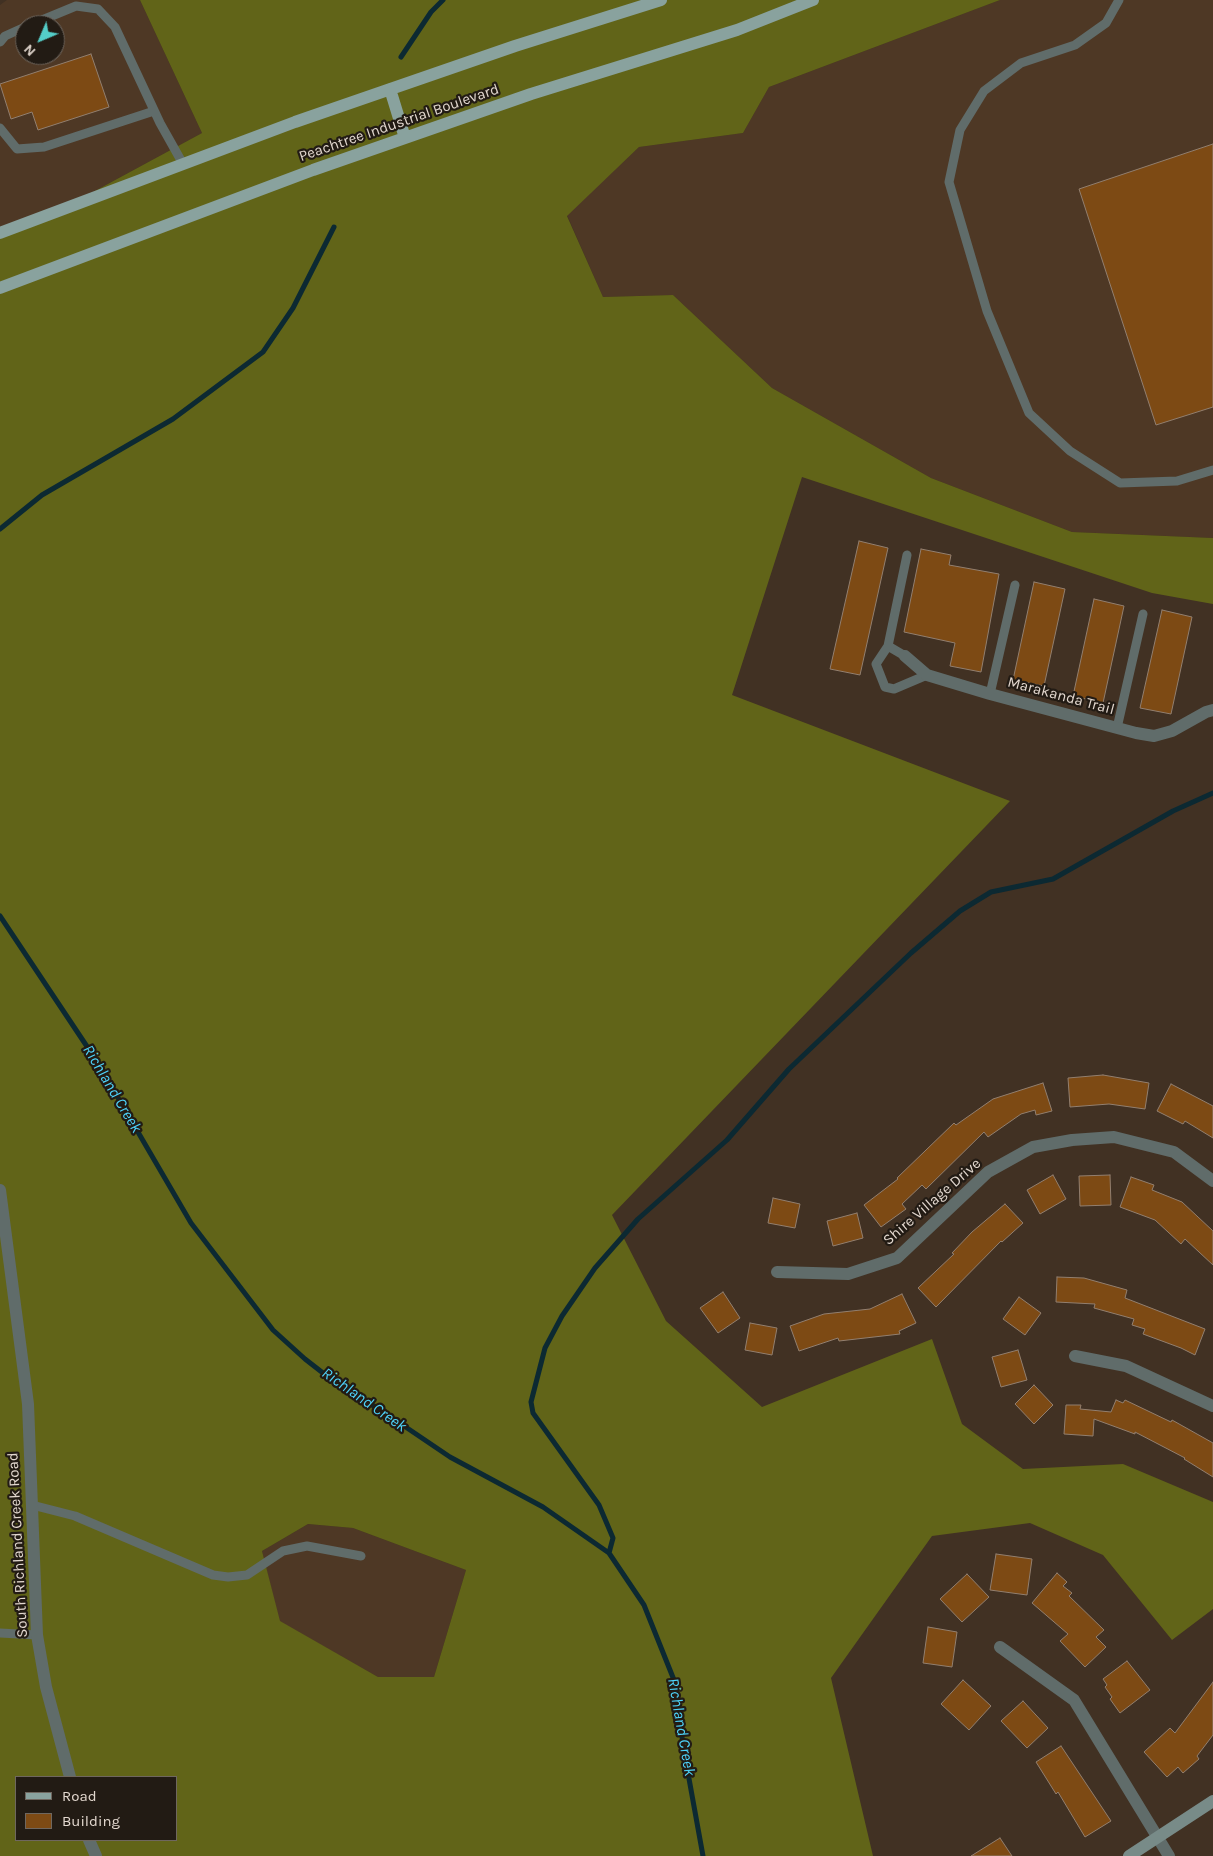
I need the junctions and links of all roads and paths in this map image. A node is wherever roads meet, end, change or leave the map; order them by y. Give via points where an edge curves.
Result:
1 (661, 0) edge
2 (813, 0) edge
3 (1119, 0) edge
4 (54, 15) edge
5 (15, 32) edge
6 (0, 42) edge
7 (390, 89) junction
8 (154, 112) junction
9 (0, 128) edge
10 (405, 138) junction
11 (183, 164) junction
12 (0, 233) edge
13 (0, 288) edge
14 (1213, 470) edge
15 (907, 555) dead end
16 (1015, 585) dead end
17 (1143, 614) dead end
18 (888, 646) junction
19 (905, 656) joint
20 (927, 675) junction
21 (990, 694) junction
22 (1213, 710) edge
23 (1117, 728) junction
24 (1213, 1182) edge
25 (0, 1190) edge
26 (778, 1272) dead end
27 (1075, 1356) dead end
28 (1213, 1406) edge
29 (32, 1505) junction
30 (361, 1556) dead end
31 (0, 1633) edge
32 (37, 1635) junction
33 (1000, 1647) dead end
34 (70, 1776) edge
35 (1213, 1801) edge
36 (1157, 1838) junction
37 (89, 1841) edge
38 (96, 1856) edge
39 (1129, 1856) edge
40 (1169, 1856) edge

1 - 7 main road
2 - 10 main road, Peachtree Industrial Boulevard via 737,30 531,94
3 - 14 lane via 1106,23 1075,45 1021,62 984,91 960,130 949,182 986,311 1029,413 1070,451 1120,483 1177,481
4 - 8 lane via 76,6 98,9 115,27
5 - 6 lane
7 - 10 main road
7 - 11 main road
8 - 9 lane via 44,148 17,149
8 - 11 lane
10 - 13 main road, Peachtree Industrial Boulevard
11 - 12 main road
15 - 18 lane
16 - 21 lane
17 - 23 lane
18 - 19 lane
18 - 20 lane via 876,664 885,687 894,689
19 - 20 street, Marakanda Trail
20 - 21 street, Marakanda Trail
21 - 23 street, Marakanda Trail
22 - 23 street, Marakanda Trail via 1172,731 1154,736
24 - 26 street, Shire Village Drive via 1174,1152 1114,1137 1033,1147 988,1172 896,1258 848,1274
25 - 29 street, South Richland Creek Road via 28,1404
27 - 28 street via 1126,1366
29 - 30 lane via 75,1516 213,1575 228,1578 247,1575 283,1552 307,1546
29 - 32 street, South Richland Creek Road
31 - 32 lane
32 - 34 street, South Richland Creek Road via 46,1686
33 - 36 street via 1074,1700
35 - 36 street
36 - 39 street
36 - 40 street
37 - 38 street

